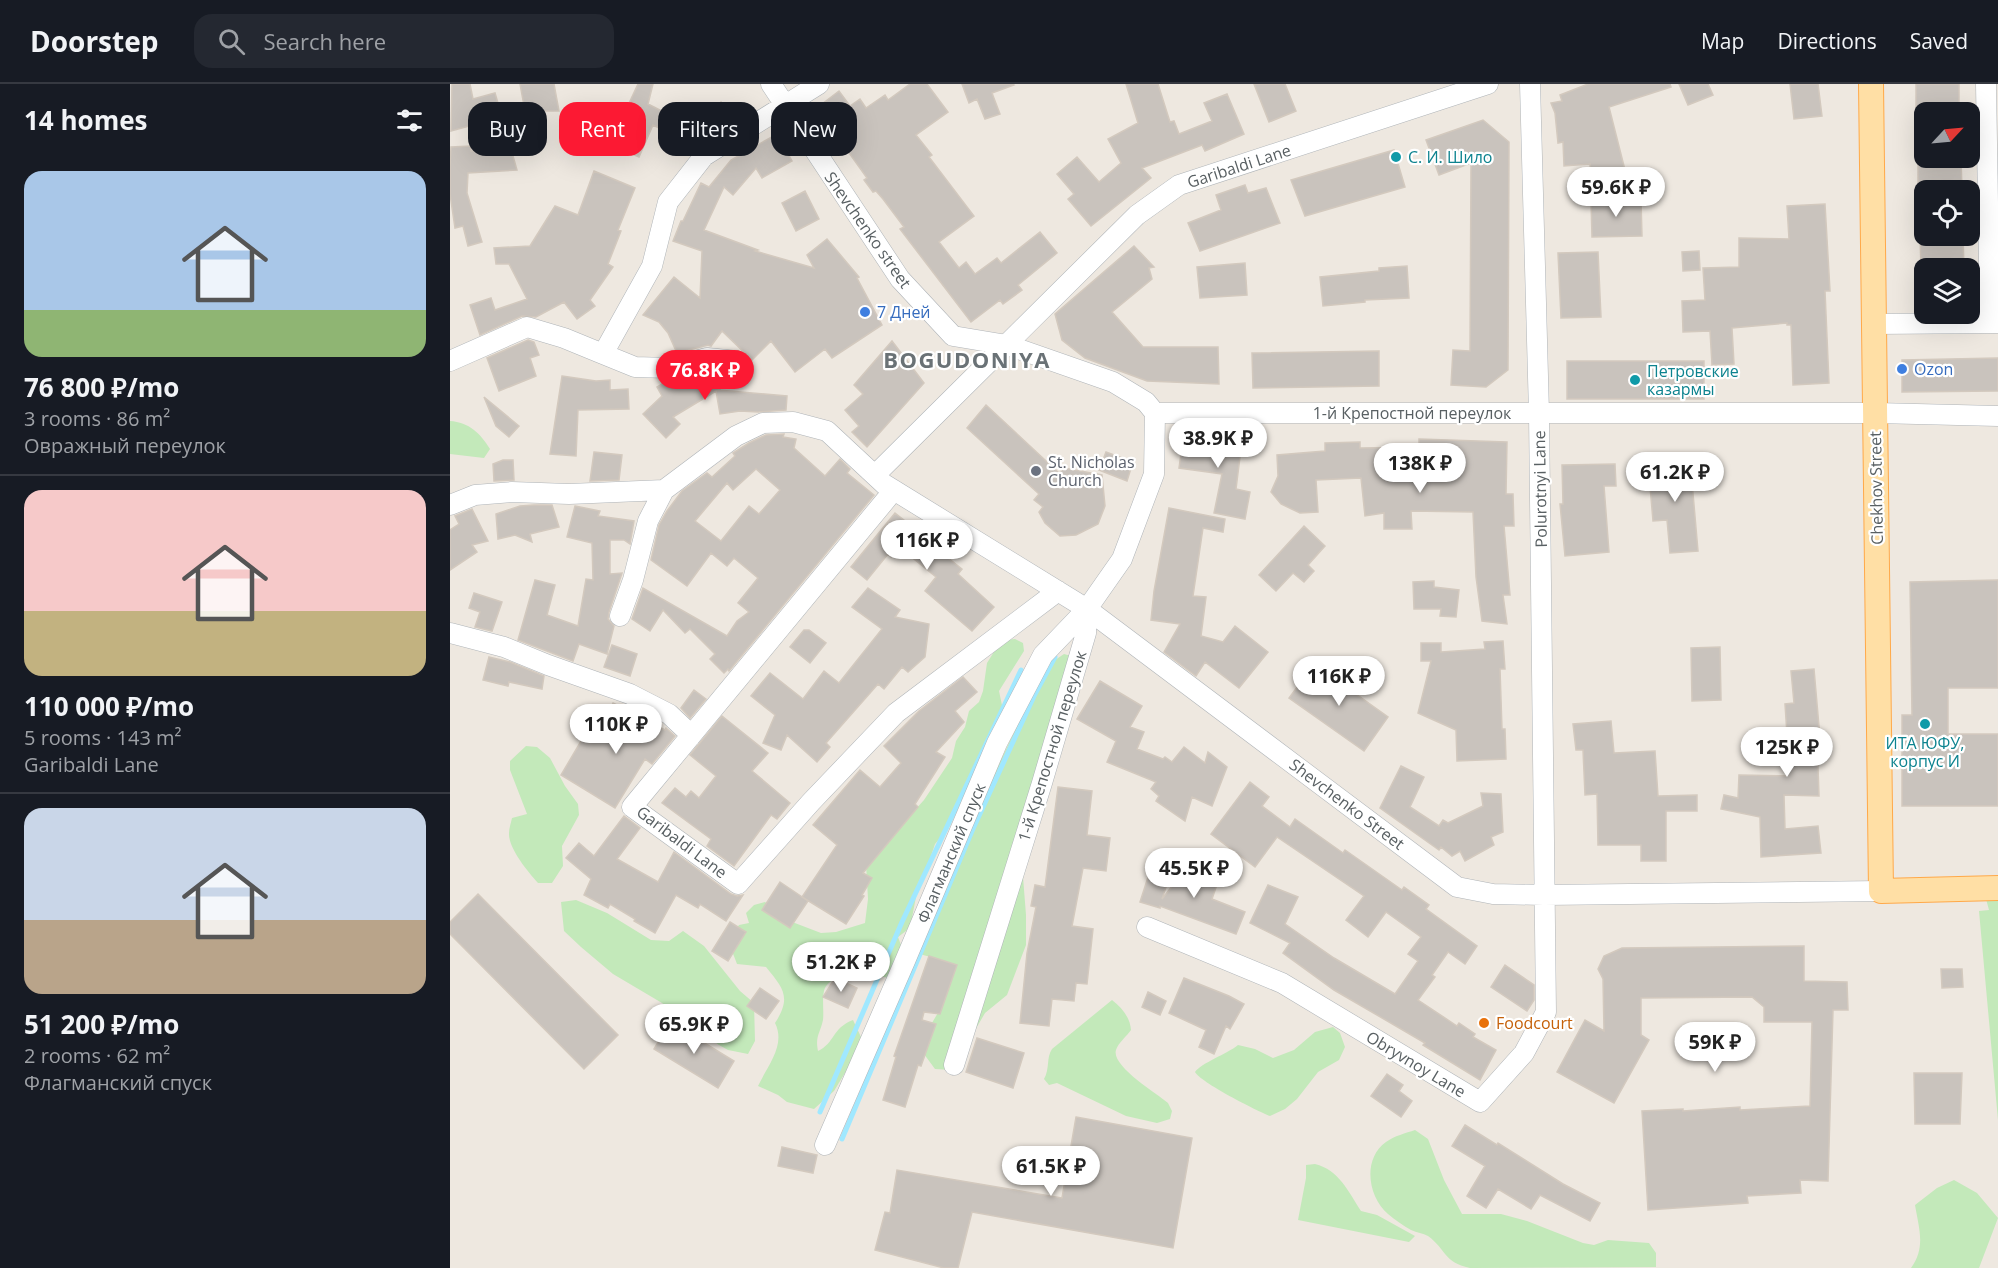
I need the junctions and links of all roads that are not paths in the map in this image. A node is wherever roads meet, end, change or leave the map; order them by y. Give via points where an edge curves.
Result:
1 (771, 84) edge
2 (819, 84) edge
3 (1488, 84) edge
4 (1530, 84) edge
5 (1871, 84) edge
6 (1986, 84) edge
7 (781, 102) edge
8 (792, 102) edge
9 (771, 115) edge
10 (817, 156) edge
11 (1994, 323) edge
12 (1874, 324) junction
13 (1007, 345) junction
14 (603, 354) junction
15 (450, 361) edge
16 (737, 361) dead end
17 (1155, 413) junction
18 (1539, 413) junction
19 (1876, 413) junction
20 (1998, 416) edge
21 (884, 483) junction
22 (664, 489) junction
23 (450, 505) edge
24 (1058, 591) junction
25 (1087, 609) junction
26 (620, 616) dead end
27 (450, 633) edge
28 (690, 737) junction
29 (1998, 888) edge
30 (1881, 891) junction
31 (1544, 895) junction
32 (1147, 927) dead end
33 (954, 1065) dead end
34 (825, 1145) dead end

1 - 7 street, Shevchenko street
2 - 8 street
3 - 13 street, Garibaldi Lane via 1179,185 1137,215
4 - 18 street, Polurotnyi Lane
5 - 12 main road, Chekhov Street
6 - 11 street
9 - 14 street via 704,156 668,202 652,266
10 - 13 street, Shevchenko street via 900,279 953,336
11 - 12 street
12 - 19 main road, Chekhov Street
13 - 17 street, Shevchenko street via 1113,382 1146,402
13 - 21 street, Garibaldi Lane
14 - 15 street via 527,327
14 - 16 street via 634,368 669,368 707,358
17 - 18 street, 1-й Крепостной переулок
17 - 25 street via 1154,474 1122,560
18 - 19 street, 1-й Крепостной переулок
18 - 31 street, Polurotnyi Lane
19 - 20 street, 1-й Крепостной переулок
19 - 30 main road, Chekhov Street
21 - 22 street, Shevchenko Street via 827,431 794,422 763,423 736,436
21 - 24 street, Shevchenko Street
21 - 28 street, Garibaldi Lane
22 - 23 street via 569,494 512,492 475,495
22 - 26 street via 648,521
24 - 25 street, Shevchenko Street
24 - 28 street, Garibaldi Lane via 896,713 738,884 632,807
25 - 31 street, Shevchenko Street via 1457,887 1493,894
25 - 33 street, 1-й Крепостной переулок via 1086,633
25 - 34 street, Флагманский спуск via 1043,655 997,743
27 - 28 street via 504,647 630,694 669,714
29 - 30 main road
30 - 31 street, Shevchenko Street
31 - 32 street, Obryvnoy Lane via 1546,1012 1524,1053 1480,1102 1282,983

